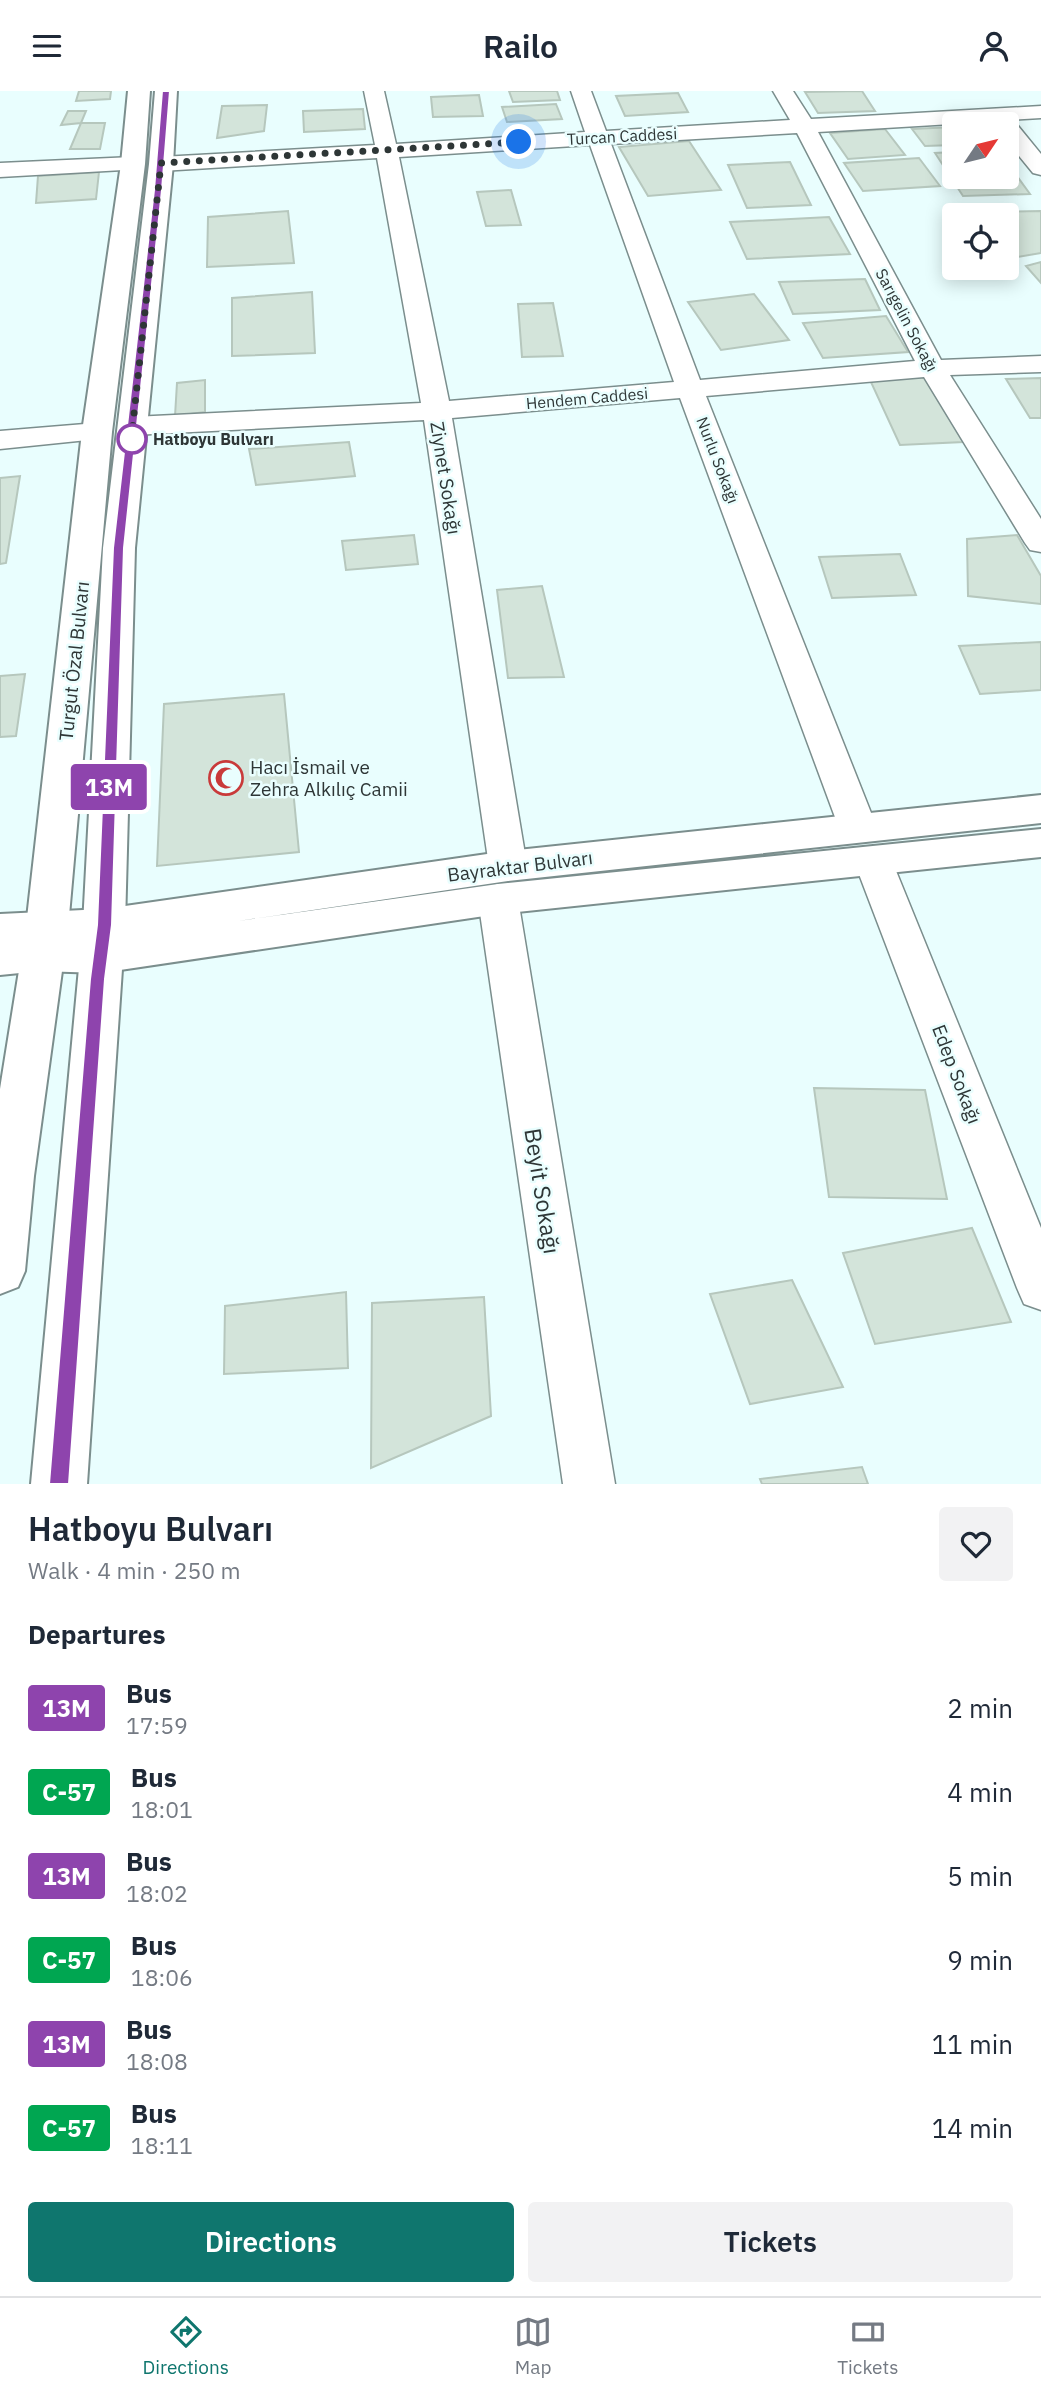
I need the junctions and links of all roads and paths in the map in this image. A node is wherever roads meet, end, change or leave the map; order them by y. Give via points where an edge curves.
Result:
1 (139, 91) edge
2 (166, 91) edge
3 (374, 91) edge
4 (581, 91) edge
5 (783, 91) edge
6 (977, 91) edge
7 (995, 112) edge
8 (1041, 112) edge
9 (1019, 118) edge
10 (942, 124) edge
11 (805, 127) junction
12 (598, 137) junction
13 (1019, 141) edge
14 (387, 150) junction
15 (147, 164) junction
16 (1041, 168) edge
17 (0, 170) edge
18 (1041, 365) edge
19 (932, 368) junction
20 (690, 389) junction
21 (435, 411) junction
22 (133, 426) junction
23 (97, 432) junction
24 (0, 440) edge
25 (1041, 543) edge
26 (1041, 809) edge
27 (1041, 843) edge
28 (866, 844) junction
29 (503, 883) junction
30 (0, 930) edge
31 (102, 941) junction
32 (29, 947) edge
33 (0, 1271) edge
34 (1041, 1288) edge
35 (59, 1484) edge
36 (589, 1484) edge

1 - 15 main road, Turgut Özal Bulvarı
2 - 15 main road, Turgut Özal Bulvarı
3 - 14 street, Ziynet Sokağı
4 - 12 street, Nurlu Sokağı
5 - 11 street, Sarıgelin Sokağı
6 - 7 street
8 - 9 street, Turcan Caddesi
10 - 11 street, Turcan Caddesi
11 - 12 street, Turcan Caddesi
11 - 19 street, Sarıgelin Sokağı
12 - 14 street, Turcan Caddesi
12 - 20 street, Nurlu Sokağı
13 - 16 street
14 - 15 street, Turcan Caddesi
14 - 21 street, Ziynet Sokağı
15 - 17 street, Turcan Caddesi
15 - 22 main road, Turgut Özal Bulvarı
15 - 23 main road, Turgut Özal Bulvarı
18 - 19 street, Hendem Caddesi
19 - 20 street, Hendem Caddesi
19 - 25 street, Sarıgelin Sokağı
20 - 21 street, Hendem Caddesi
20 - 28 street, Nurlu Sokağı
21 - 22 street, Hendem Caddesi
21 - 29 street, Ziynet Sokağı
22 - 31 main road, Turgut Özal Bulvarı via 119,548
23 - 24 street
23 - 32 main road, Turgut Özal Bulvarı
26 - 28 main road, Bayraktar Bulvarı
27 - 28 main road, Bayraktar Bulvarı
28 - 29 main road, Bayraktar Bulvarı
28 - 34 street, Edep Sokağı
29 - 31 main road, Bayraktar Bulvarı
29 - 36 street, Beyit Sokağı
30 - 32 main road, Bayraktar Bulvarı
31 - 32 main road, Bayraktar Bulvarı
31 - 35 main road, Turgut Özal Bulvarı
32 - 33 main road, Turgut Özal Bulvarı

